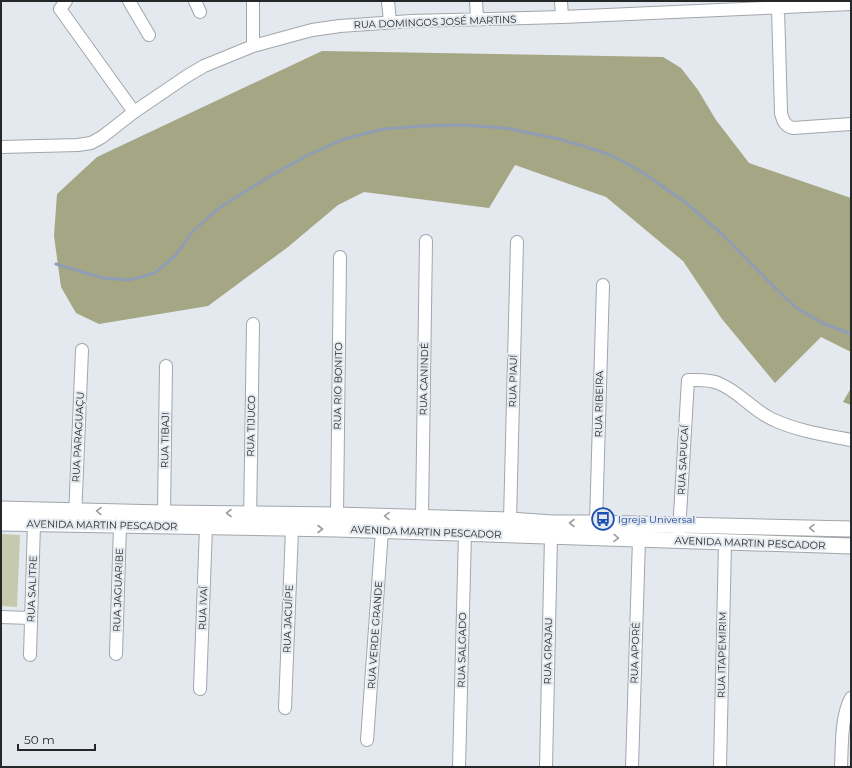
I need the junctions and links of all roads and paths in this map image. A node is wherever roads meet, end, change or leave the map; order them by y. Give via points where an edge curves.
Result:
1 (129, 1) edge
2 (253, 1) edge
3 (388, 1) edge
4 (476, 1) edge
5 (562, 1) edge
6 (648, 1) edge
7 (822, 3) edge
8 (851, 4) edge
9 (63, 5) edge
10 (734, 5) edge
11 (778, 8) junction
12 (648, 13) junction
13 (562, 17) junction
14 (477, 19) junction
15 (390, 22) junction
16 (149, 35) dead end
17 (253, 46) junction
18 (134, 112) junction
19 (851, 124) edge
20 (1, 147) edge
21 (426, 241) dead end
22 (517, 242) dead end
23 (340, 257) dead end
24 (603, 285) dead end
25 (253, 324) dead end
26 (82, 350) dead end
27 (166, 366) dead end
28 (851, 440) edge
29 (1, 510) edge
30 (164, 513) junction
31 (337, 515) junction
32 (422, 517) junction
33 (75, 518) junction
34 (460, 518) junction
35 (250, 520) junction
36 (510, 520) junction
37 (1, 523) edge
38 (596, 523) junction
39 (34, 524) junction
40 (120, 525) junction
41 (206, 527) junction
42 (292, 529) junction
43 (851, 529) edge
44 (387, 531) junction
45 (426, 532) junction
46 (680, 532) junction
47 (465, 533) junction
48 (551, 536) junction
49 (639, 539) junction
50 (725, 543) junction
51 (851, 546) edge
52 (1, 617) edge
53 (31, 618) junction
54 (116, 654) dead end
55 (30, 655) dead end
56 (200, 689) dead end
57 (851, 698) edge
58 (285, 708) dead end
59 (367, 740) dead end
60 (459, 767) edge
61 (546, 767) edge
62 (632, 767) edge
63 (720, 767) edge
64 (841, 767) edge

1 - 16 street
2 - 17 street
3 - 15 street
4 - 14 street
5 - 13 street
6 - 12 street
7 - 8 street, RUA DOMINGOS JOSÉ MARTINS
7 - 11 street, RUA DOMINGOS JOSÉ MARTINS
9 - 18 street
10 - 11 street, RUA DOMINGOS JOSÉ MARTINS
10 - 12 street, RUA DOMINGOS JOSÉ MARTINS
11 - 19 street via 781,113 785,124 793,128
12 - 13 street, RUA DOMINGOS JOSÉ MARTINS
13 - 14 street, RUA DOMINGOS JOSÉ MARTINS
14 - 15 street, RUA DOMINGOS JOSÉ MARTINS
15 - 17 street, RUA DOMINGOS JOSÉ MARTINS via 312,30
17 - 18 street, RUA DOMINGOS JOSÉ MARTINS via 204,66
18 - 20 street, RUA DOMINGOS JOSÉ MARTINS via 91,143
21 - 32 street, RUA CANINDÉ
22 - 36 street, RUA PIAUÍ
23 - 31 street, RUA RIO BONITO
24 - 38 street, RUA RIBEIRA
25 - 35 street, RUA TIJUCO
26 - 33 street, RUA PARAGUAÇU
27 - 30 street, RUA TIBAJI
28 - 46 street, RUA SAPUCAÍ via 800,429 774,420 727,387 716,382 688,380
29 - 33 street, AVENIDA MARTIN PESCADOR
30 -> 33 street, AVENIDA MARTIN PESCADOR
35 -> 30 street, AVENIDA MARTIN PESCADOR
32 -> 31 street, AVENIDA MARTIN PESCADOR
31 - 35 street, AVENIDA MARTIN PESCADOR
32 - 34 street, AVENIDA MARTIN PESCADOR
32 - 44 street via 419,526 399,527
33 - 39 street, AVENIDA MARTIN PESCADOR
33 - 40 street, AVENIDA MARTIN PESCADOR
34 - 36 street, AVENIDA MARTIN PESCADOR
34 - 45 street via 452,523 428,523
35 - 41 street, AVENIDA MARTIN PESCADOR
35 - 42 street, AVENIDA MARTIN PESCADOR
38 -> 36 street, AVENIDA MARTIN PESCADOR
37 - 39 street, AVENIDA MARTIN PESCADOR
38 - 46 street, AVENIDA MARTIN PESCADOR
39 - 53 street, RUA SALITRE
40 - 41 street, AVENIDA MARTIN PESCADOR
40 - 54 street, RUA JAGUARIBE
41 - 56 street, RUA IVAÍ
42 -> 44 street, AVENIDA MARTIN PESCADOR
42 - 58 street, RUA JACUÍPE
43 -> 46 street, AVENIDA MARTIN PESCADOR
44 - 45 street, AVENIDA MARTIN PESCADOR
44 - 59 street, RUA VERDE GRANDE
45 - 47 street, AVENIDA MARTIN PESCADOR
46 - 49 street, AVENIDA MARTIN PESCADOR
46 - 50 street, AVENIDA MARTIN PESCADOR
47 - 48 street, AVENIDA MARTIN PESCADOR
47 - 60 street, RUA SALGADO
48 -> 49 street, AVENIDA MARTIN PESCADOR
48 - 61 street, RUA GRAJAU
49 - 62 street, RUA APORÉ
50 - 51 street, AVENIDA MARTIN PESCADOR
50 - 63 street, RUA ITAPEMIRIM
52 - 53 street
53 - 55 street, RUA SALITRE
57 - 64 street via 845,714

